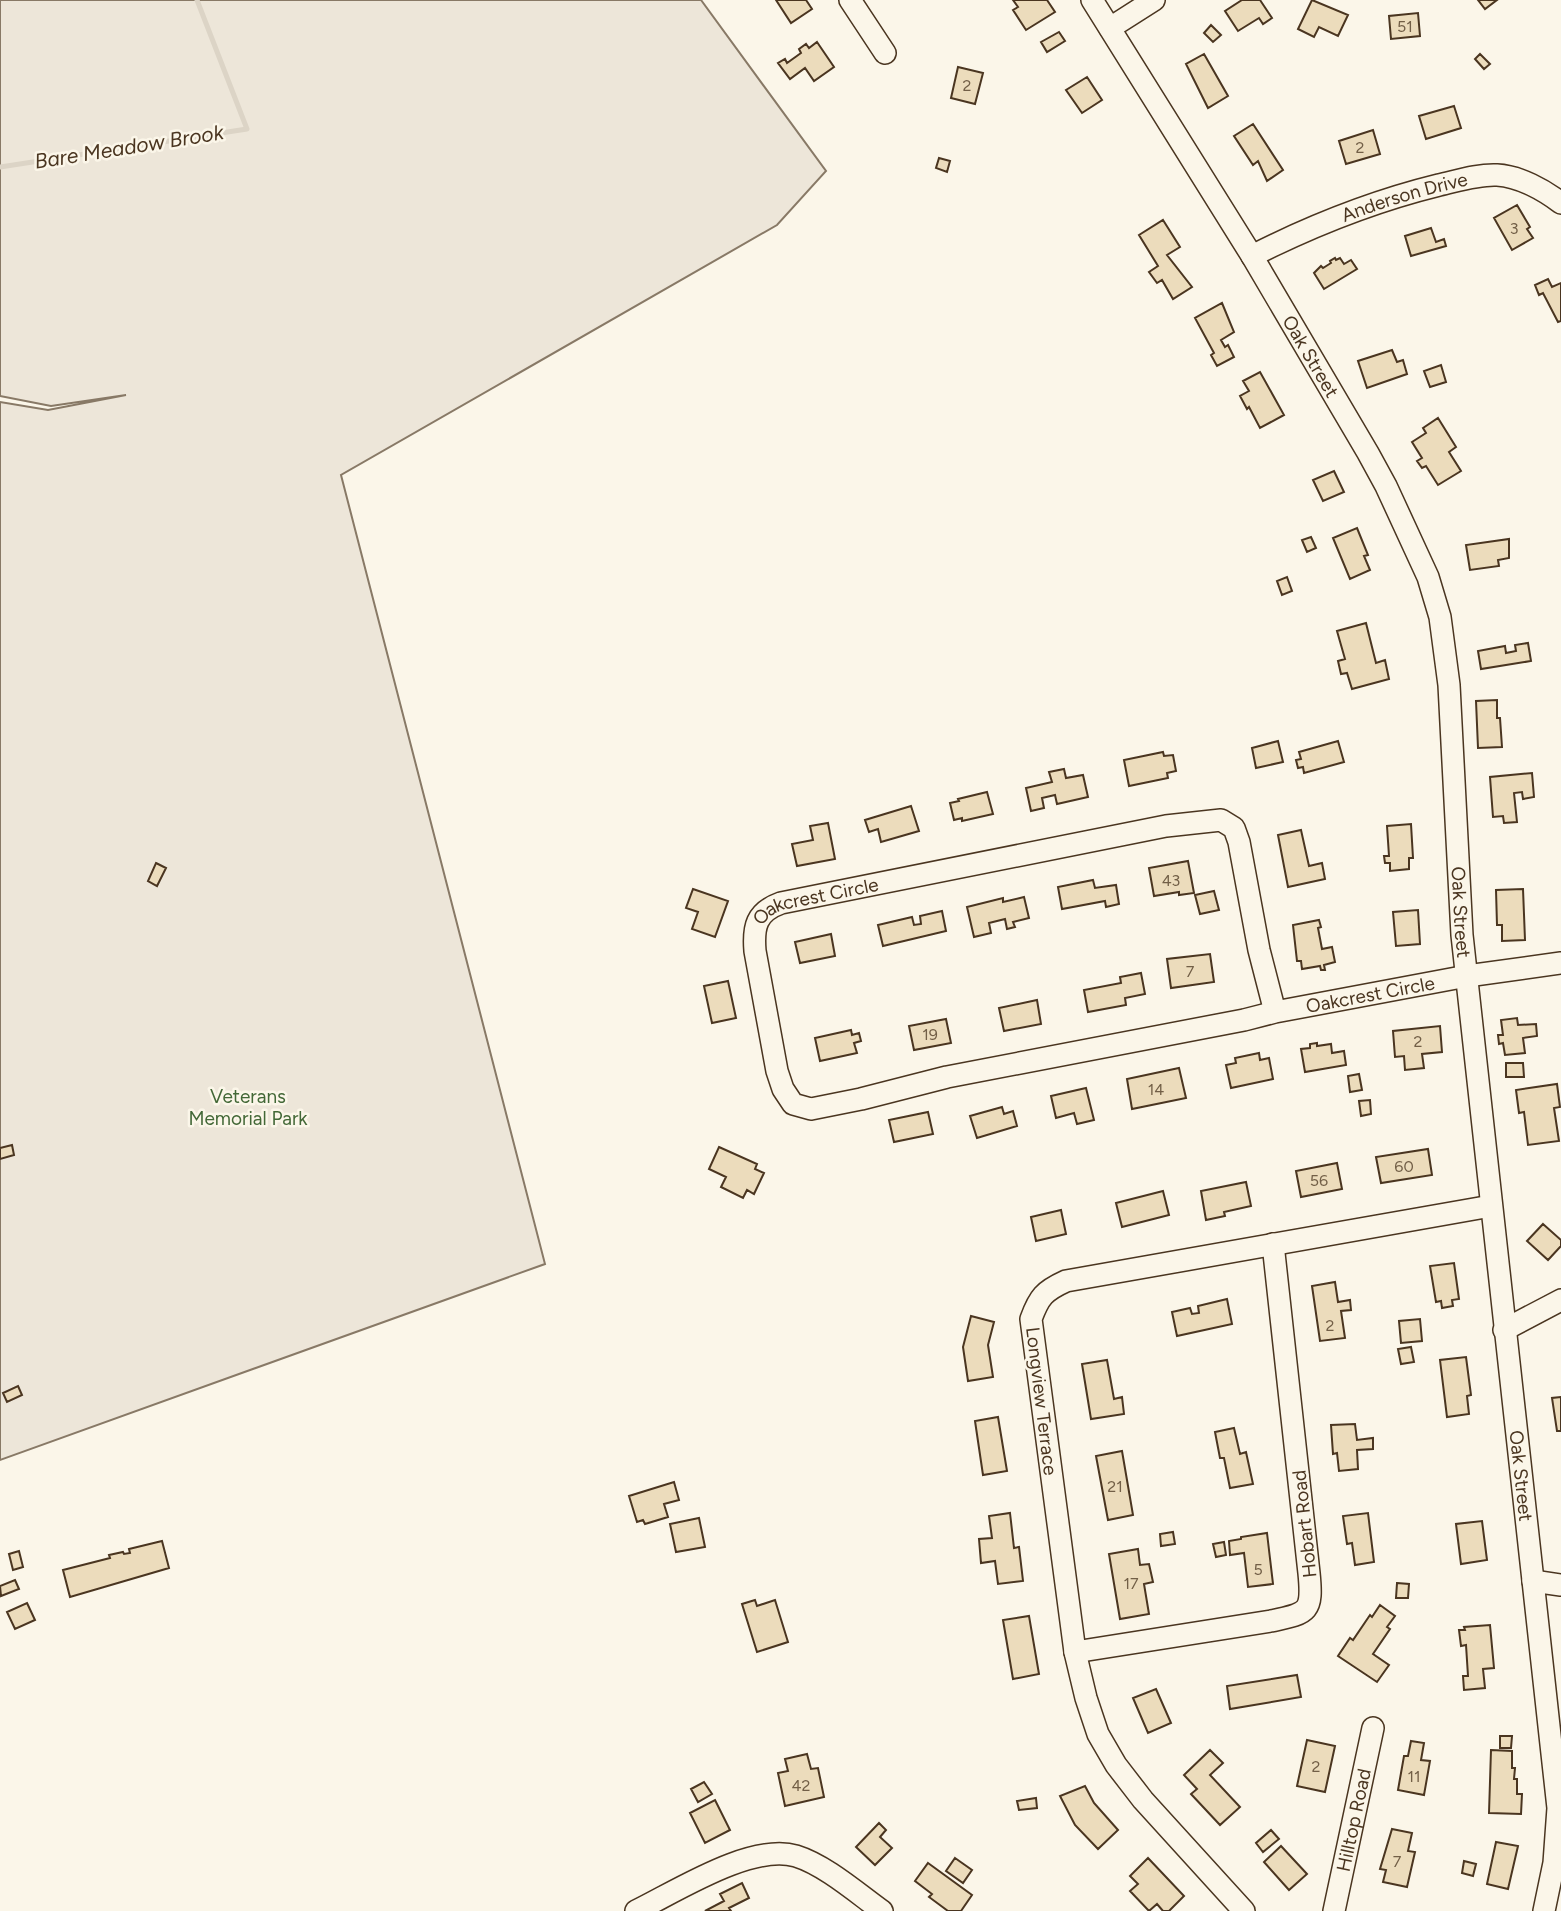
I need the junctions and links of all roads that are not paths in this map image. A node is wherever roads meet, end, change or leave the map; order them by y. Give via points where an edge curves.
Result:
1 (850, 0) edge
2 (1092, 0) edge
3 (1154, 0) edge
4 (1110, 29) junction
5 (885, 53) dead end
6 (1561, 203) edge
7 (1252, 256) junction
8 (1561, 964) edge
9 (1466, 976) junction
10 (1275, 1012) junction
11 (1491, 1206) junction
12 (1273, 1244) junction
13 (1561, 1300) edge
14 (1504, 1330) junction
15 (1533, 1581) junction
16 (1561, 1584) edge
17 (1075, 1652) junction
18 (1373, 1728) dead end
19 (636, 1911) edge
20 (882, 1911) edge
21 (1244, 1911) edge
22 (1334, 1911) edge
23 (1544, 1911) edge

1 - 5 street
2 - 4 street, Oak Street
3 - 4 street
4 - 7 street, Oak Street
6 - 7 street, Anderson Drive via 1539,189 1499,175 1467,178 1358,210
7 - 9 street, Oak Street via 1386,486 1428,576 1440,617 1449,685
8 - 9 street, Oakcrest Circle
9 - 10 street, Oakcrest Circle
9 - 11 street, Oak Street
10 - 10 street, Oakcrest Circle via 811,1109 793,1104 782,1089 754,932 759,917 780,903 1166,826 1221,820 1234,828 1240,842
11 - 12 street, Longview Terrace
11 - 14 street, Oak Street
12 - 17 street, Longview Terrace via 1066,1281 1037,1301 1031,1319 1032,1340
12 - 17 street, Hobart Road via 1309,1604 1304,1612 1271,1621
13 - 14 street
14 - 15 street, Oak Street
15 - 16 street
15 - 23 street, Oak Street via 1558,1808
17 - 21 street, Longview Terrace via 1098,1734 1116,1765
18 - 22 street, Hilltop Road
19 - 20 street via 716,1870 771,1854 799,1857 817,1866

